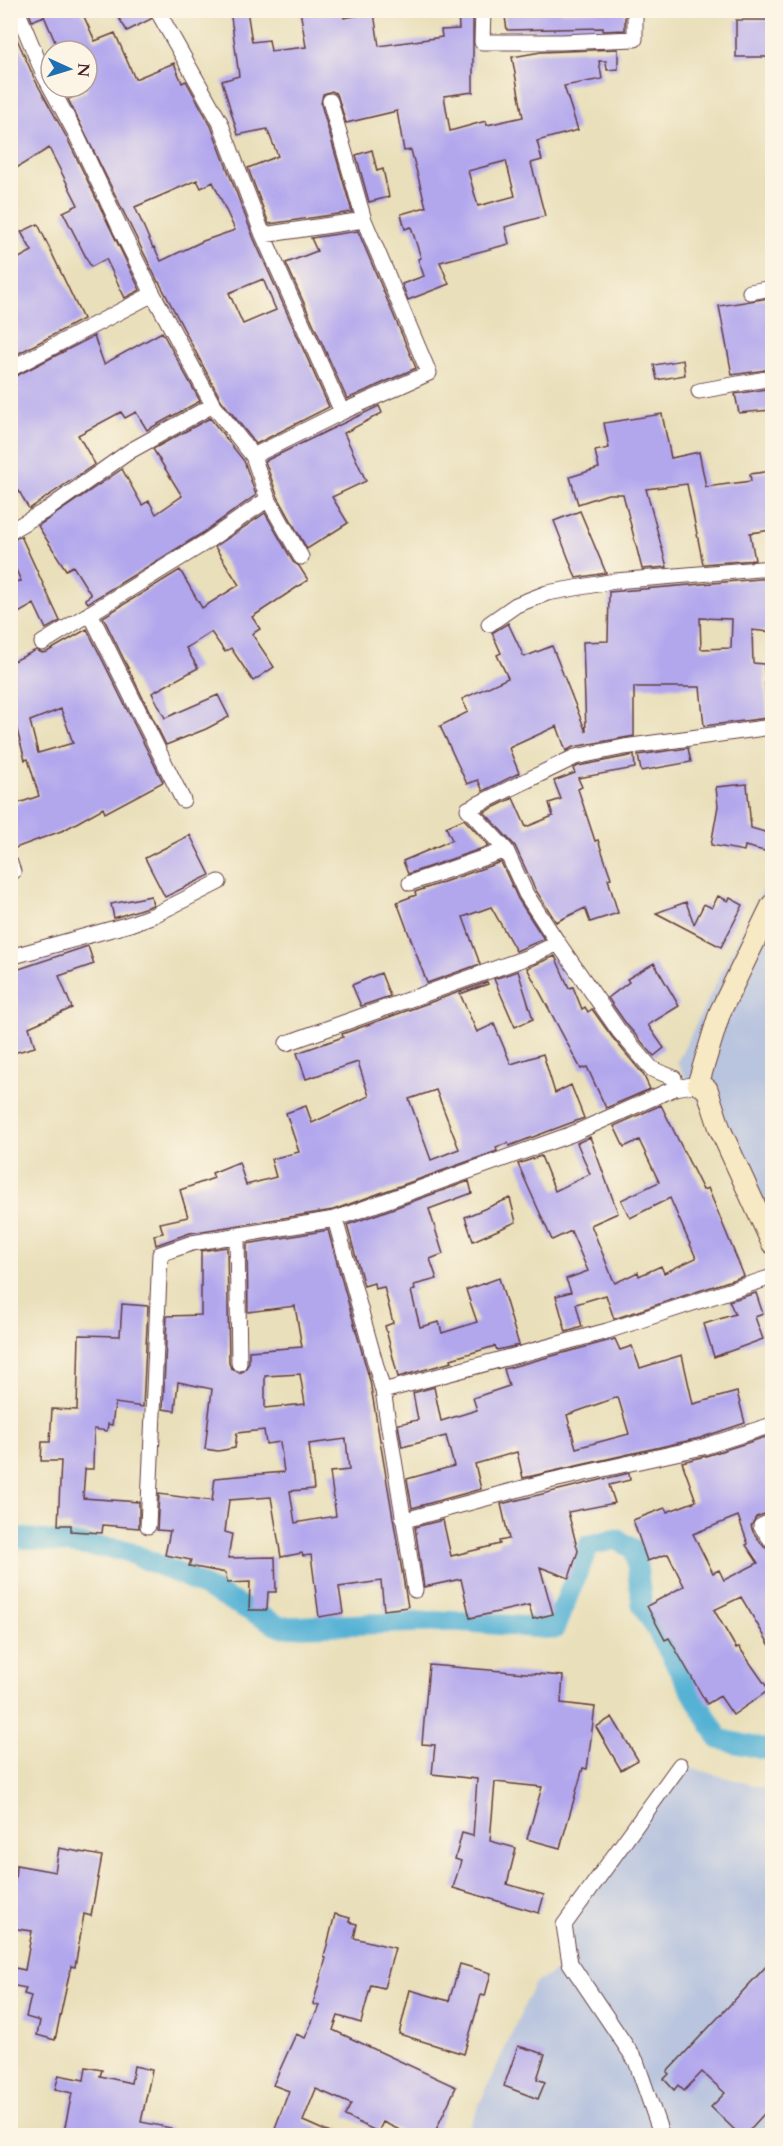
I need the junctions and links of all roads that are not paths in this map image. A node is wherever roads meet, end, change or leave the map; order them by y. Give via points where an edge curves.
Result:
1 (17, 10) edge
2 (157, 10) edge
3 (483, 10) edge
4 (634, 10) edge
5 (330, 101) dead end
6 (364, 220) junction
7 (263, 235) junction
8 (772, 288) edge
9 (750, 292) dead end
10 (153, 294) junction
11 (10, 369) edge
12 (772, 378) edge
13 (699, 391) dead end
14 (213, 405) junction
15 (342, 412) junction
16 (253, 456) junction
17 (267, 499) junction
18 (10, 531) edge
19 (301, 557) dead end
20 (772, 568) edge
21 (90, 613) junction
22 (489, 624) dead end
23 (42, 643) dead end
24 (772, 727) edge
25 (183, 800) dead end
26 (506, 850) junction
27 (219, 882) dead end
28 (410, 883) dead end
29 (772, 905) edge
30 (558, 943) junction
31 (10, 957) edge
32 (287, 1043) dead end
33 (698, 1084) junction
34 (675, 1088) junction
35 (335, 1219) junction
36 (237, 1236) junction
37 (772, 1243) edge
38 (772, 1277) edge
39 (239, 1363) dead end
40 (383, 1391) junction
41 (772, 1425) edge
42 (405, 1520) junction
43 (772, 1521) edge
44 (148, 1527) dead end
45 (772, 1541) edge
46 (415, 1590) dead end
47 (680, 1765) dead end
48 (663, 2136) edge

1 - 10 street via 44,75
2 - 7 street via 220,122
3 - 4 street via 482,42 635,39
5 - 6 street
6 - 7 street
6 - 15 street via 429,373
7 - 15 street
8 - 9 street
10 - 11 street
10 - 14 street
12 - 13 street
14 - 16 street
14 - 18 street via 130,451
15 - 16 street
16 - 17 street
17 - 19 street
17 - 21 street via 207,542
20 - 22 street via 615,581 547,593 516,605
21 - 23 street
21 - 25 street
24 - 26 street via 575,757 468,809
26 - 28 street
26 - 30 street via 526,894
27 - 31 street via 130,924
29 - 33 street via 720,1012
30 - 32 street
30 - 34 street via 619,1030 652,1069 674,1078
33 - 34 street
33 - 37 street via 707,1089 720,1129
34 - 35 street via 572,1134
35 - 36 street
35 - 40 street
36 - 39 street
36 - 44 street via 192,1243 160,1254
38 - 40 street via 607,1331
40 - 42 street
41 - 42 street via 703,1447 549,1481
42 - 46 street
43 - 45 street via 761,1526
47 - 48 street via 564,1925 570,1963 636,2061

